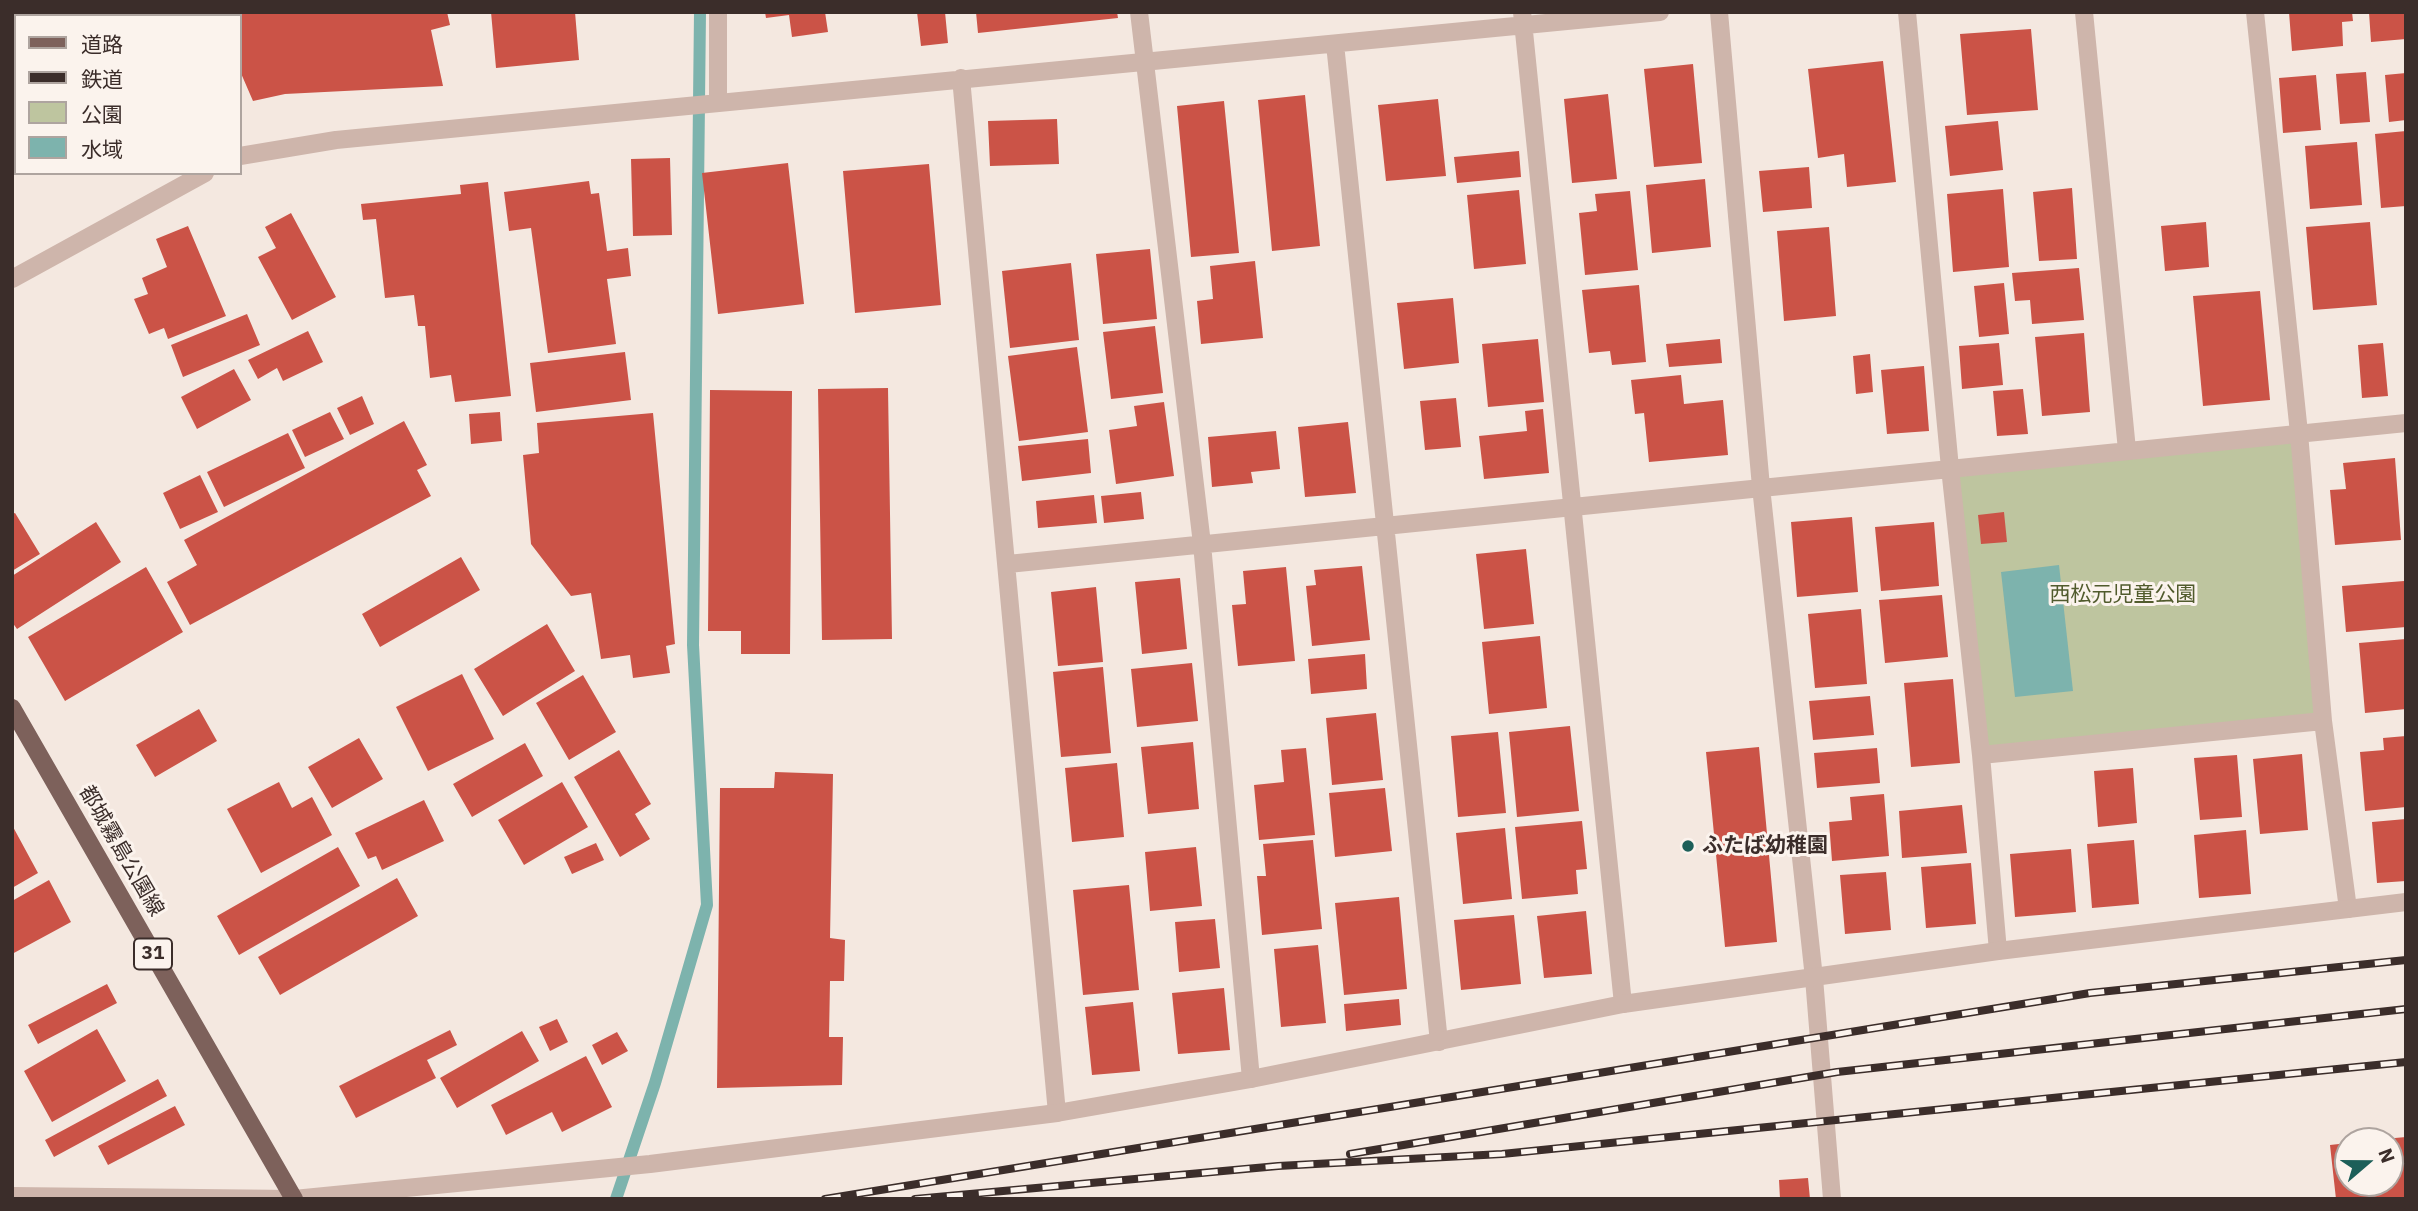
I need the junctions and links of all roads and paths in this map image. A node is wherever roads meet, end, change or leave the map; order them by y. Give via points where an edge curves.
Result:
1 (718, 12) edge
2 (1139, 12) edge
3 (1660, 12) edge
4 (1719, 12) edge
5 (1907, 12) edge
6 (2084, 12) edge
7 (2255, 12) edge
8 (1522, 19) edge
9 (1335, 44) junction
10 (1143, 61) junction
11 (961, 78) junction
12 (714, 104) junction
13 (242, 156) edge
14 (201, 175) edge
15 (12, 279) edge
16 (2406, 423) edge
17 (2299, 433) junction
18 (2127, 450) junction
19 (1950, 468) junction
20 (1761, 487) junction
21 (1573, 507) junction
22 (1387, 526) junction
23 (1202, 544) junction
24 (1008, 564) junction
25 (12, 708) edge
26 (2323, 721) junction
27 (1981, 755) junction
28 (2406, 902) edge
29 (2348, 909) junction
30 (1998, 951) junction
31 (1814, 978) junction
32 (1623, 1004) junction
33 (1439, 1042) junction
34 (1251, 1079) junction
35 (1056, 1113) junction
36 (12, 1196) edge
37 (294, 1199) edge
38 (1832, 1199) edge

1 - 12 street
2 - 10 street
3 - 8 street
4 - 20 street
5 - 19 street
6 - 18 street
7 - 17 street
8 - 9 street
8 - 21 street
9 - 10 street
9 - 22 street
10 - 11 street
10 - 23 street
11 - 12 street
11 - 24 street
12 - 13 street via 336,140
14 - 15 street
16 - 17 street
17 - 18 street
17 - 26 street
18 - 19 street
19 - 20 street
19 - 27 street
20 - 21 street
20 - 31 street
21 - 22 street
21 - 32 street
22 - 23 street
22 - 33 street
23 - 24 street
23 - 34 street
24 - 35 street
25 - 37 main road, 都城霧島公園線 / 31
26 - 27 street
26 - 29 street
27 - 30 street
28 - 29 street
29 - 30 street
30 - 31 street
31 - 32 street
31 - 38 street
32 - 33 street
33 - 34 street
34 - 35 street
35 - 37 street via 650,1164
36 - 37 street

